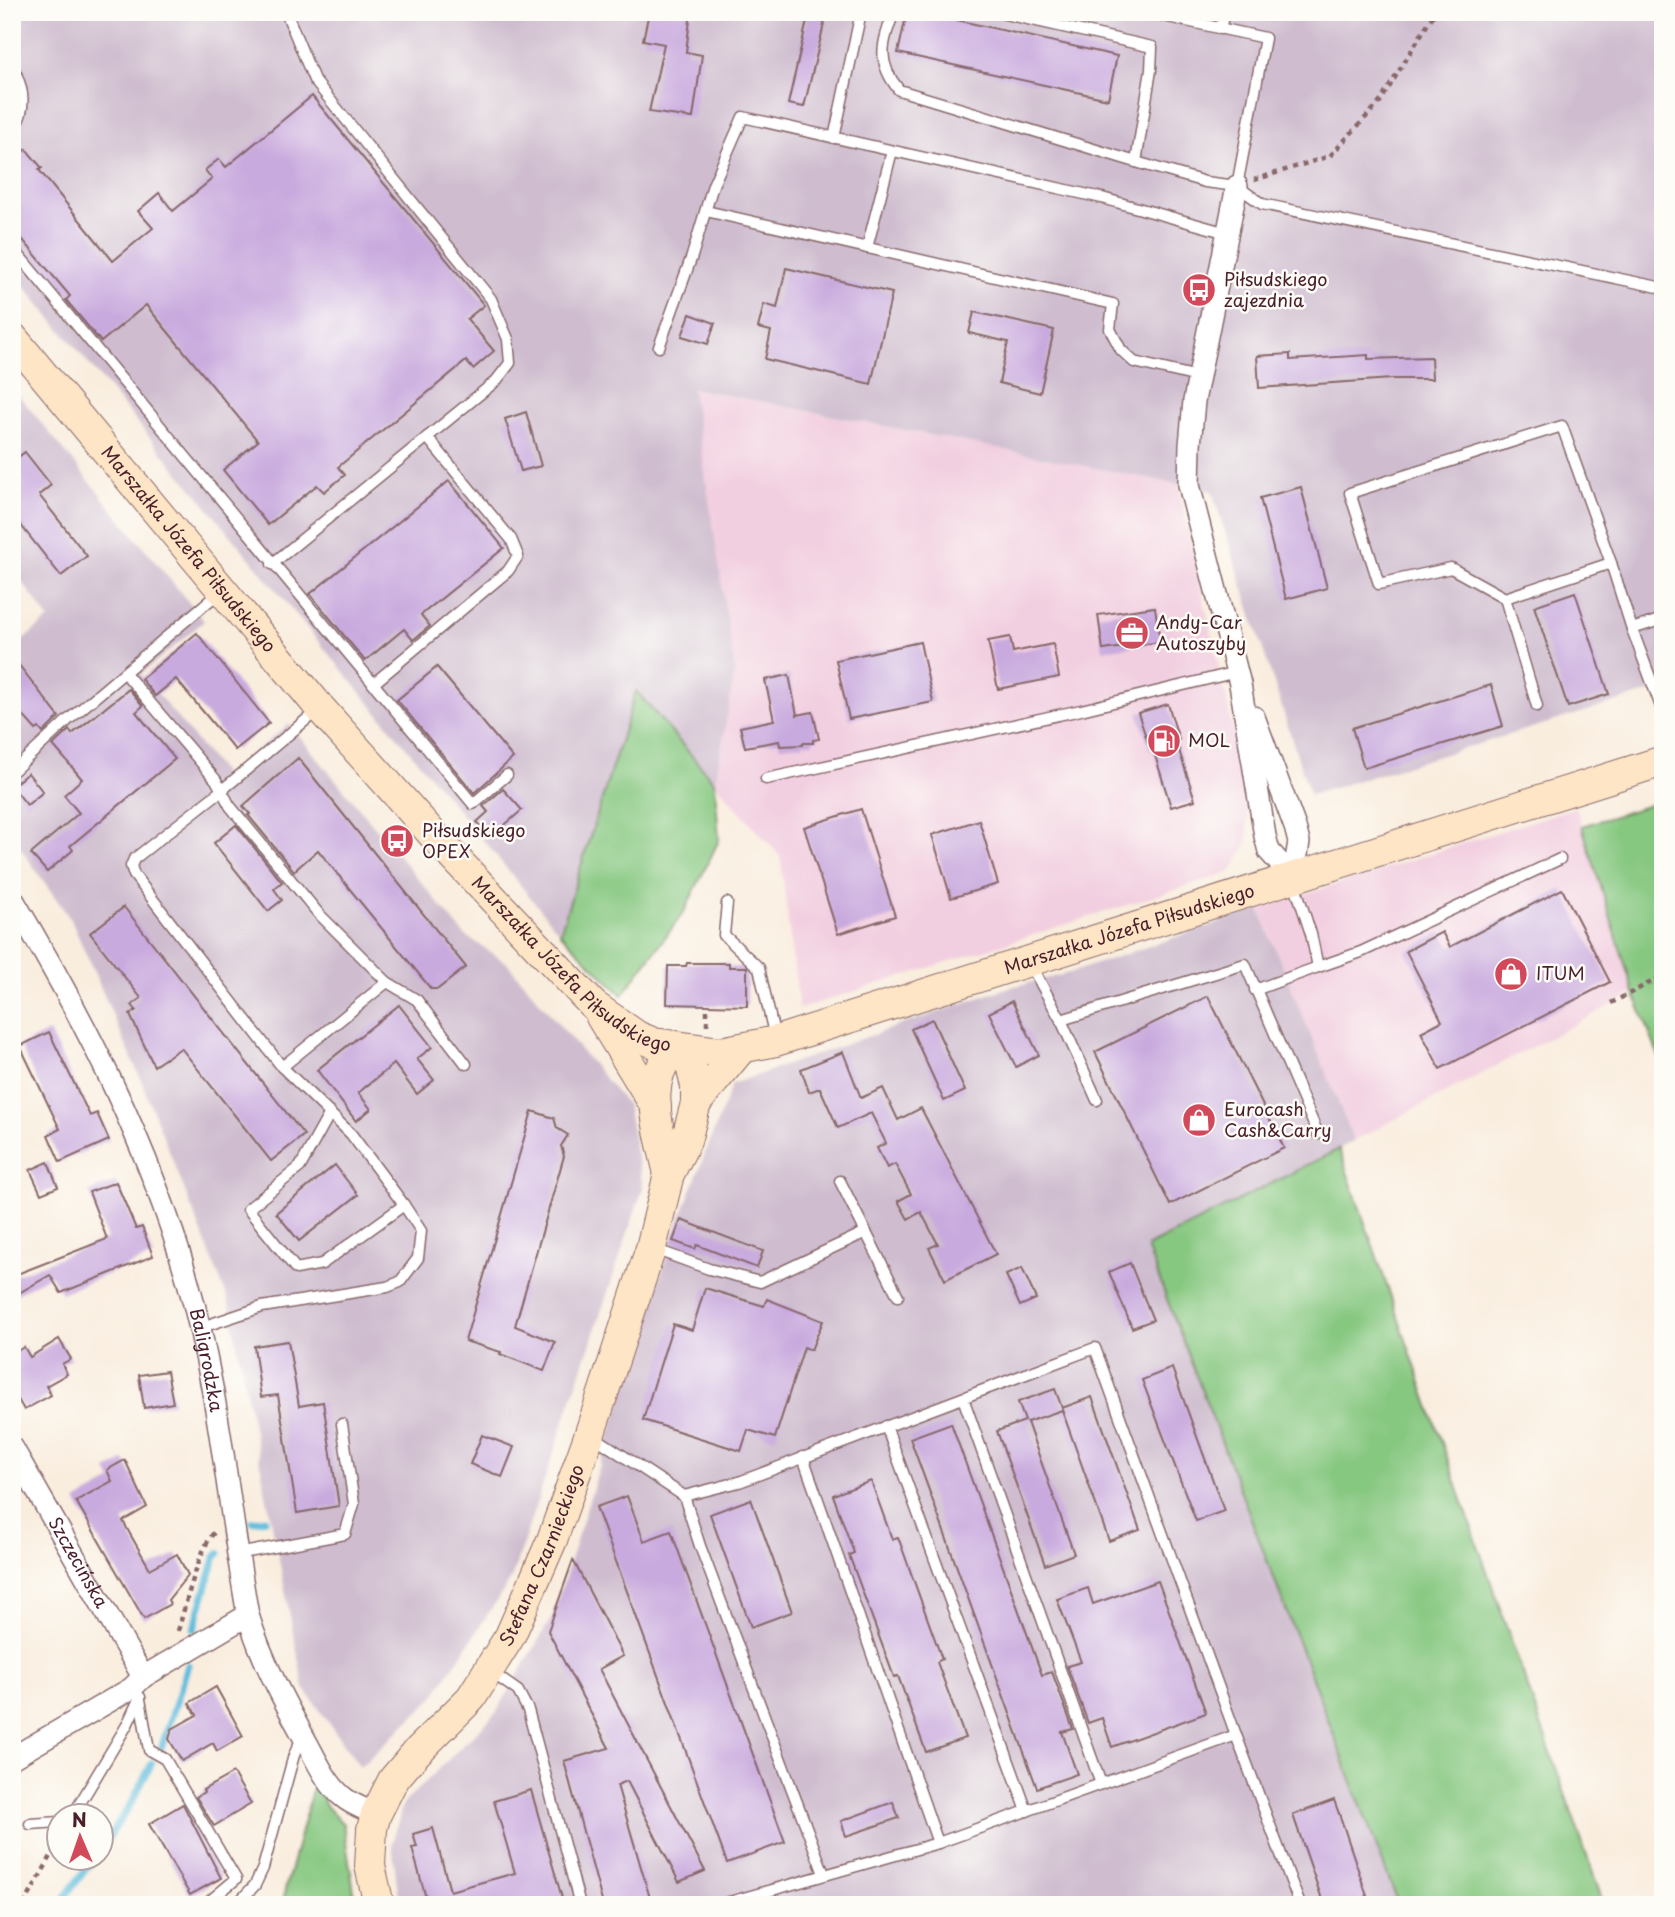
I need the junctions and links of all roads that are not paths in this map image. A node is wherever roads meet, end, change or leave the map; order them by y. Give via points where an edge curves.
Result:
1 (286, 12) edge
2 (861, 12) edge
3 (894, 12) edge
4 (996, 12) edge
5 (1145, 12) edge
6 (1224, 12) edge
7 (1220, 29) junction
8 (12, 65) edge
9 (12, 132) edge
10 (834, 138) junction
11 (892, 151) junction
12 (1136, 162) junction
13 (1237, 186) junction
14 (706, 211) junction
15 (1227, 233) junction
16 (12, 247) edge
17 (867, 248) junction
18 (1663, 288) edge
19 (12, 337) edge
20 (659, 347) dead end
21 (1198, 377) junction
22 (427, 437) junction
23 (1611, 563) junction
24 (272, 564) junction
25 (222, 589) junction
26 (1505, 598) junction
27 (1663, 619) edge
28 (1632, 629) junction
29 (125, 673) junction
30 (1239, 678) junction
31 (373, 684) junction
32 (1538, 706) dead end
33 (320, 708) junction
34 (1663, 712) edge
35 (1663, 761) edge
36 (12, 772) edge
37 (508, 775) dead end
38 (766, 779) dead end
39 (222, 790) junction
40 (1560, 859) dead end
41 (1283, 881) junction
42 (12, 898) edge
43 (726, 903) dead end
44 (1029, 961) junction
45 (1318, 967) junction
46 (387, 982) junction
47 (1255, 990) junction
48 (593, 1005) junction
49 (1061, 1020) junction
50 (776, 1041) junction
51 (681, 1048) junction
52 (740, 1050) junction
53 (466, 1064) dead end
54 (282, 1067) junction
55 (1097, 1100) dead end
56 (696, 1103) junction
57 (656, 1107) junction
58 (330, 1113) junction
59 (1318, 1134) dead end
60 (669, 1174) junction
61 (841, 1181) dead end
62 (404, 1205) junction
63 (866, 1232) junction
64 (651, 1248) junction
65 (898, 1296) dead end
66 (199, 1328) junction
67 (963, 1398) junction
68 (342, 1424) dead end
69 (886, 1426) junction
70 (590, 1433) junction
71 (12, 1447) edge
72 (803, 1457) junction
73 (684, 1496) junction
74 (237, 1554) junction
75 (247, 1615) junction
76 (489, 1671) junction
77 (143, 1677) junction
78 (140, 1699) junction
79 (1236, 1735) junction
80 (303, 1736) junction
81 (12, 1758) edge
82 (1101, 1784) junction
83 (81, 1801) edge
84 (1027, 1811) junction
85 (376, 1814) junction
86 (46, 1823) edge
87 (30, 1824) dead end
88 (938, 1843) junction
89 (824, 1874) junction
90 (214, 1905) edge
91 (236, 1905) edge
92 (379, 1905) edge
93 (580, 1905) edge
94 (719, 1905) edge
95 (1300, 1905) edge

1 - 22 lane via 314,80 491,299 508,339 510,363 496,381
2 - 10 lane
3 - 12 lane via 883,57 887,76 899,90
4 - 12 lane via 1152,47
5 - 7 lane
6 - 7 lane
7 - 13 lane via 1265,38
8 - 9 lane via 24,95 23,110
10 - 11 lane
10 - 14 lane via 743,117
11 - 15 lane via 1102,198
11 - 17 lane
12 - 13 lane via 1205,182
13 - 15 street
13 - 18 lane via 1262,204
14 - 17 lane
14 - 20 lane
15 - 21 street
16 - 24 lane
17 - 21 lane via 1113,304 1110,329 1134,362
19 - 25 main road, Marszałka Józefa Piłsudskiego
21 - 30 street via 1189,485
22 - 24 lane
22 - 31 lane via 511,540 518,556 508,571
23 - 26 lane
23 - 26 lane via 1563,426 1350,493 1379,584 1451,568
23 - 28 lane
24 - 31 lane
25 - 29 lane
25 - 33 main road, Marszałka Józefa Piłsudskiego
26 - 32 lane
27 - 28 lane
28 - 34 lane
29 - 36 lane
29 - 39 lane
30 - 38 lane
30 - 41 street via 1265,836
30 - 41 street via 1295,827 1298,842
31 - 37 lane via 473,804
33 - 39 lane
33 - 48 main road, Marszałka Józefa Piłsudskiego
35 - 41 main road, Marszałka Józefa Piłsudskiego
39 - 46 lane via 318,914
39 - 54 lane via 131,866
40 - 45 lane via 1361,952
41 - 44 main road, Marszałka Józefa Piłsudskiego
41 - 45 lane via 1311,934
42 - 66 street, Baligrodzka via 66,988 122,1102 168,1218
43 - 50 lane via 724,934 759,968
44 - 49 lane
44 - 50 main road, Marszałka Józefa Piłsudskiego
45 - 47 lane
46 - 53 lane via 417,1000
46 - 54 lane
47 - 49 lane via 1245,964
47 - 59 lane
48 - 51 main road, Marszałka Józefa Piłsudskiego via 638,1037
48 - 57 main road, Stefana Czarnieckiego
49 - 55 lane
50 - 52 main road, Marszałka Józefa Piłsudskiego
51 - 52 main road, Marszałka Józefa Piłsudskiego
51 - 56 main road, Stefana Czarnieckiego via 691,1066
51 - 57 main road, Stefana Czarnieckiego via 665,1062 657,1082
52 - 56 main road, Stefana Czarnieckiego
54 - 58 lane
56 - 60 main road, Stefana Czarnieckiego via 686,1141
57 - 60 main road, Stefana Czarnieckiego
58 - 62 lane
58 - 62 lane via 300,1167 248,1209 296,1269 322,1264
60 - 64 main road, Stefana Czarnieckiego
61 - 63 lane
62 - 66 lane via 421,1231 421,1246 400,1282 262,1307
63 - 64 lane via 760,1282
63 - 65 lane
64 - 70 main road, Stefana Czarnieckiego
66 - 74 street, Baligrodzka
67 - 69 lane
67 - 79 lane via 1095,1348
67 - 82 lane
68 - 74 lane via 354,1504 345,1534
69 - 72 lane
69 - 84 lane
70 - 73 lane
70 - 76 main road, Stefana Czarnieckiego via 532,1591
71 - 77 street, Szczecińska
72 - 73 lane via 739,1482
72 - 88 lane
73 - 89 lane
74 - 75 street, Baligrodzka
75 - 77 street
75 - 80 street, Baligrodzka via 258,1649
76 - 85 main road, Stefana Czarnieckiego via 471,1698 393,1780
76 - 93 lane via 518,1691 528,1710
77 - 78 lane
77 - 81 street via 132,1688
78 - 83 lane
78 - 90 lane via 149,1750 165,1759 236,1879 211,1900
79 - 82 lane
79 - 95 lane
80 - 85 street, Baligrodzka via 342,1797
80 - 91 lane via 263,1868 255,1885
82 - 84 lane
84 - 88 lane
85 - 92 main road, Stefana Czarnieckiego via 370,1866
86 - 87 lane
88 - 89 lane
89 - 94 lane

